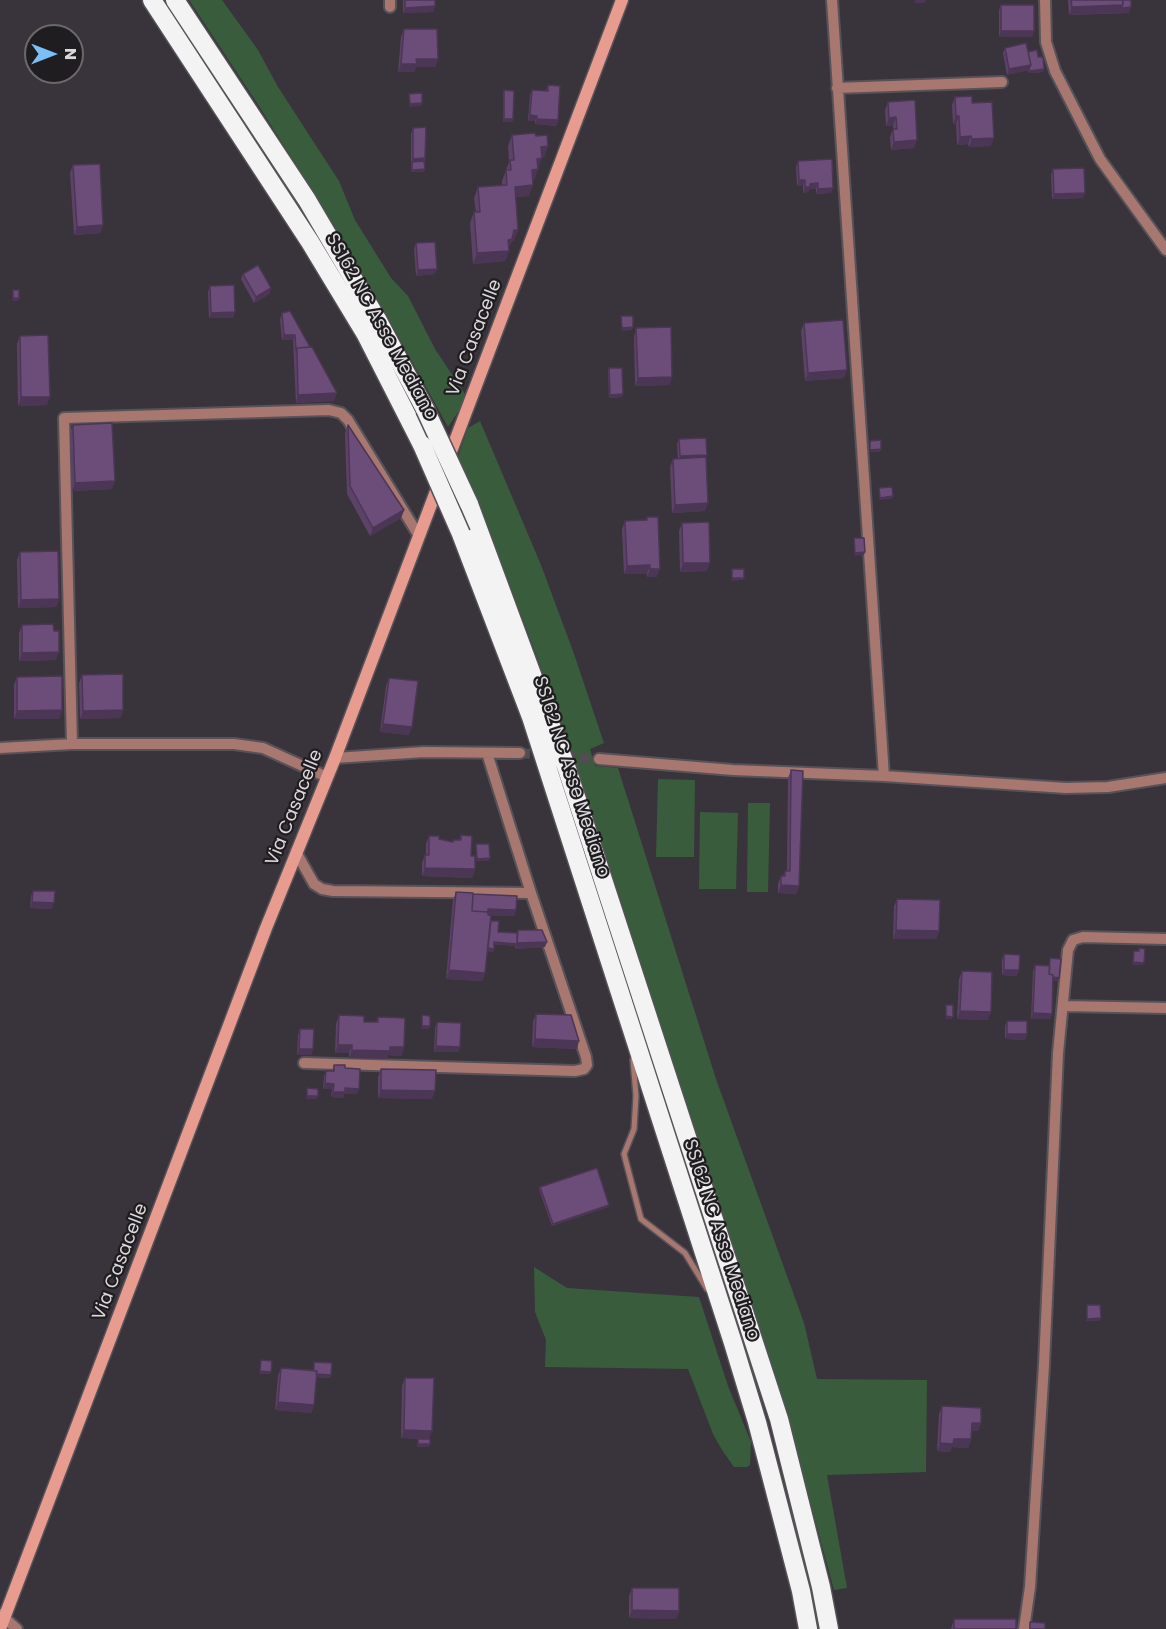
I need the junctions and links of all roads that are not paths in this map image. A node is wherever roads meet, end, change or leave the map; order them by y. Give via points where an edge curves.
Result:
1 (152, 0) edge
2 (175, 0) edge
3 (622, 0) edge
4 (832, 0) edge
5 (1045, 0) edge
6 (1002, 82) dead end
7 (837, 88) junction
8 (1166, 250) edge
9 (419, 536) junction
10 (72, 744) junction
11 (0, 748) edge
12 (487, 753) junction
13 (519, 753) tunnel mouth
14 (335, 758) junction
15 (599, 759) tunnel mouth
16 (885, 776) junction
17 (327, 777) junction
18 (1166, 778) edge
19 (296, 852) junction
20 (531, 893) junction
21 (1166, 939) edge
22 (1062, 1006) junction
23 (1166, 1008) edge
24 (631, 1032) junction
25 (304, 1063) dead end
26 (733, 1343) junction
27 (2, 1620) edge
28 (17, 1629) edge
29 (808, 1629) edge
30 (829, 1629) edge
31 (1024, 1629) edge

1 - 24 highway, SS162 NC Asse Mediano, bridge via 310,242 365,333 422,445 461,534 531,717
2 - 30 highway, SS162 NC Asse Mediano, bridge via 307,200 377,319 469,504 567,769 779,1419
3 - 9 street, Via Casacelle
4 - 7 street
5 - 8 street via 1046,42 1055,71 1100,159
6 - 7 street
7 - 16 street
9 - 10 street via 341,413 329,410 64,418
9 - 14 street, Via Casacelle
10 - 11 street
10 - 17 street via 234,744 263,748
12 - 13 street
12 - 14 street via 424,752
12 - 20 street
14 - 17 street, Via Casacelle
15 - 16 street via 733,771
16 - 18 street via 1066,788 1108,787
17 - 19 street, Via Casacelle
19 - 20 street via 314,884 333,891
19 - 27 street, Via Casacelle
20 - 25 street via 586,1057 584,1069
21 - 22 street via 1073,940 1068,950
22 - 23 street
22 - 31 street via 1044,1365
24 - 26 highway, SS162 NC Asse Mediano
24 - 26 lane via 636,1096 634,1129 624,1154 641,1219 685,1253
26 - 29 highway, SS162 NC Asse Mediano via 757,1422
27 - 28 street

